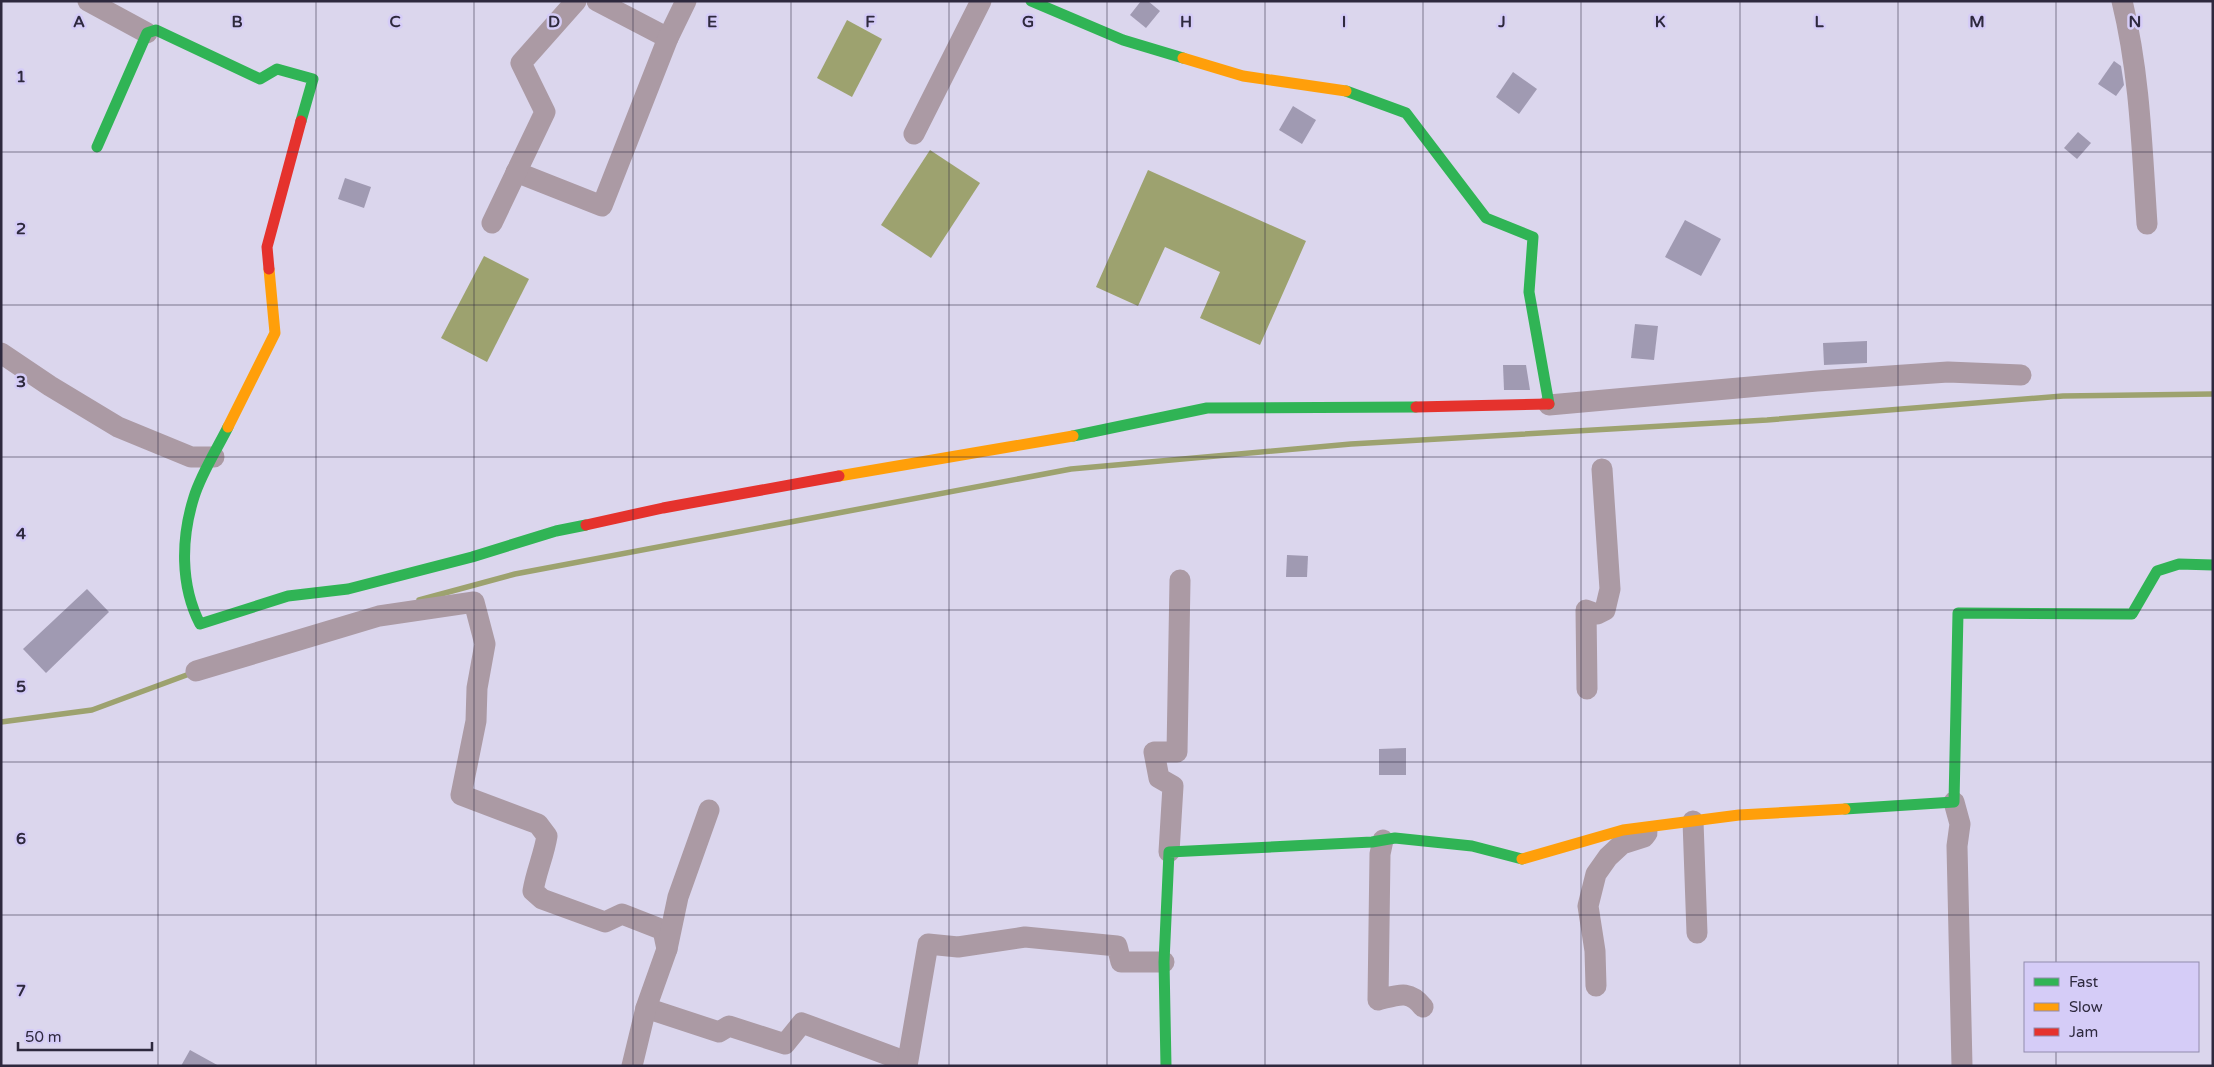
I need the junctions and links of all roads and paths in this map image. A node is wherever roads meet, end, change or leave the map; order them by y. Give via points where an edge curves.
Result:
1 (88, 1) edge
2 (576, 1) edge
3 (597, 1) edge
4 (686, 1) edge
5 (981, 1) edge
6 (1031, 1) edge
7 (2124, 2) edge
8 (147, 33) junction
9 (668, 38) junction
10 (914, 134) dead end
11 (97, 147) dead end
12 (516, 172) junction
13 (492, 223) dead end
14 (2147, 224) dead end
15 (1, 353) edge
16 (2021, 375) dead end
17 (1549, 405) junction
18 (214, 457) junction
19 (1602, 469) dead end
20 (2213, 565) edge
21 (1180, 580) dead end
22 (196, 671) dead end
23 (1587, 689) dead end
24 (1954, 802) junction
25 (709, 810) dead end
26 (1693, 821) junction
27 (1652, 826) junction
28 (1383, 840) junction
29 (1169, 852) junction
30 (1697, 933) dead end
31 (667, 949) junction
32 (1164, 962) junction
33 (1596, 986) dead end
34 (1423, 1007) dead end
35 (646, 1008) junction
36 (907, 1064) edge
37 (632, 1066) edge
38 (1166, 1066) edge
39 (1962, 1066) edge

1 - 8 street
2 - 12 street via 521,63 545,112
3 - 9 street
4 - 9 street
5 - 10 street
6 - 17 street via 1123,40 1243,76 1341,89 1406,113 1486,218 1533,236 1529,292
7 - 14 street via 2140,121
8 - 11 street via 127,72
8 - 18 street via 156,30 260,79 276,69 313,79 267,246 275,333
9 - 12 street via 602,206
12 - 13 street
15 - 18 street via 118,427 191,457
16 - 17 street via 1948,372
17 - 18 street via 1207,408 1041,443 663,508 556,531 348,589 288,596 200,624 190,605 184,550 194,496
19 - 23 street via 1610,589 1605,610 1597,614 1586,610
20 - 24 street via 2179,564 2157,571 2132,614 1958,613
21 - 29 street via 1177,752 1154,752 1159,778 1173,786
22 - 31 street via 379,616 474,602 485,644 477,688 476,722 461,795 538,824 547,836 533,891 542,899 605,922 622,914 662,930
24 - 26 street via 1739,815
24 - 39 street via 1960,824 1957,846
25 - 31 street via 678,897
26 - 27 street
26 - 30 street
27 - 28 street via 1624,830 1520,859 1472,846 1395,838
27 - 33 street via 1644,837 1622,844 1596,874 1588,906
28 - 29 street
28 - 34 street via 1380,854 1378,1000 1405,994
29 - 32 street
31 - 35 street
32 - 36 street via 1121,962 1116,946 1025,938 958,947 928,944
32 - 38 street
35 - 36 street via 719,1032 729,1026 785,1044 802,1023
35 - 37 street

